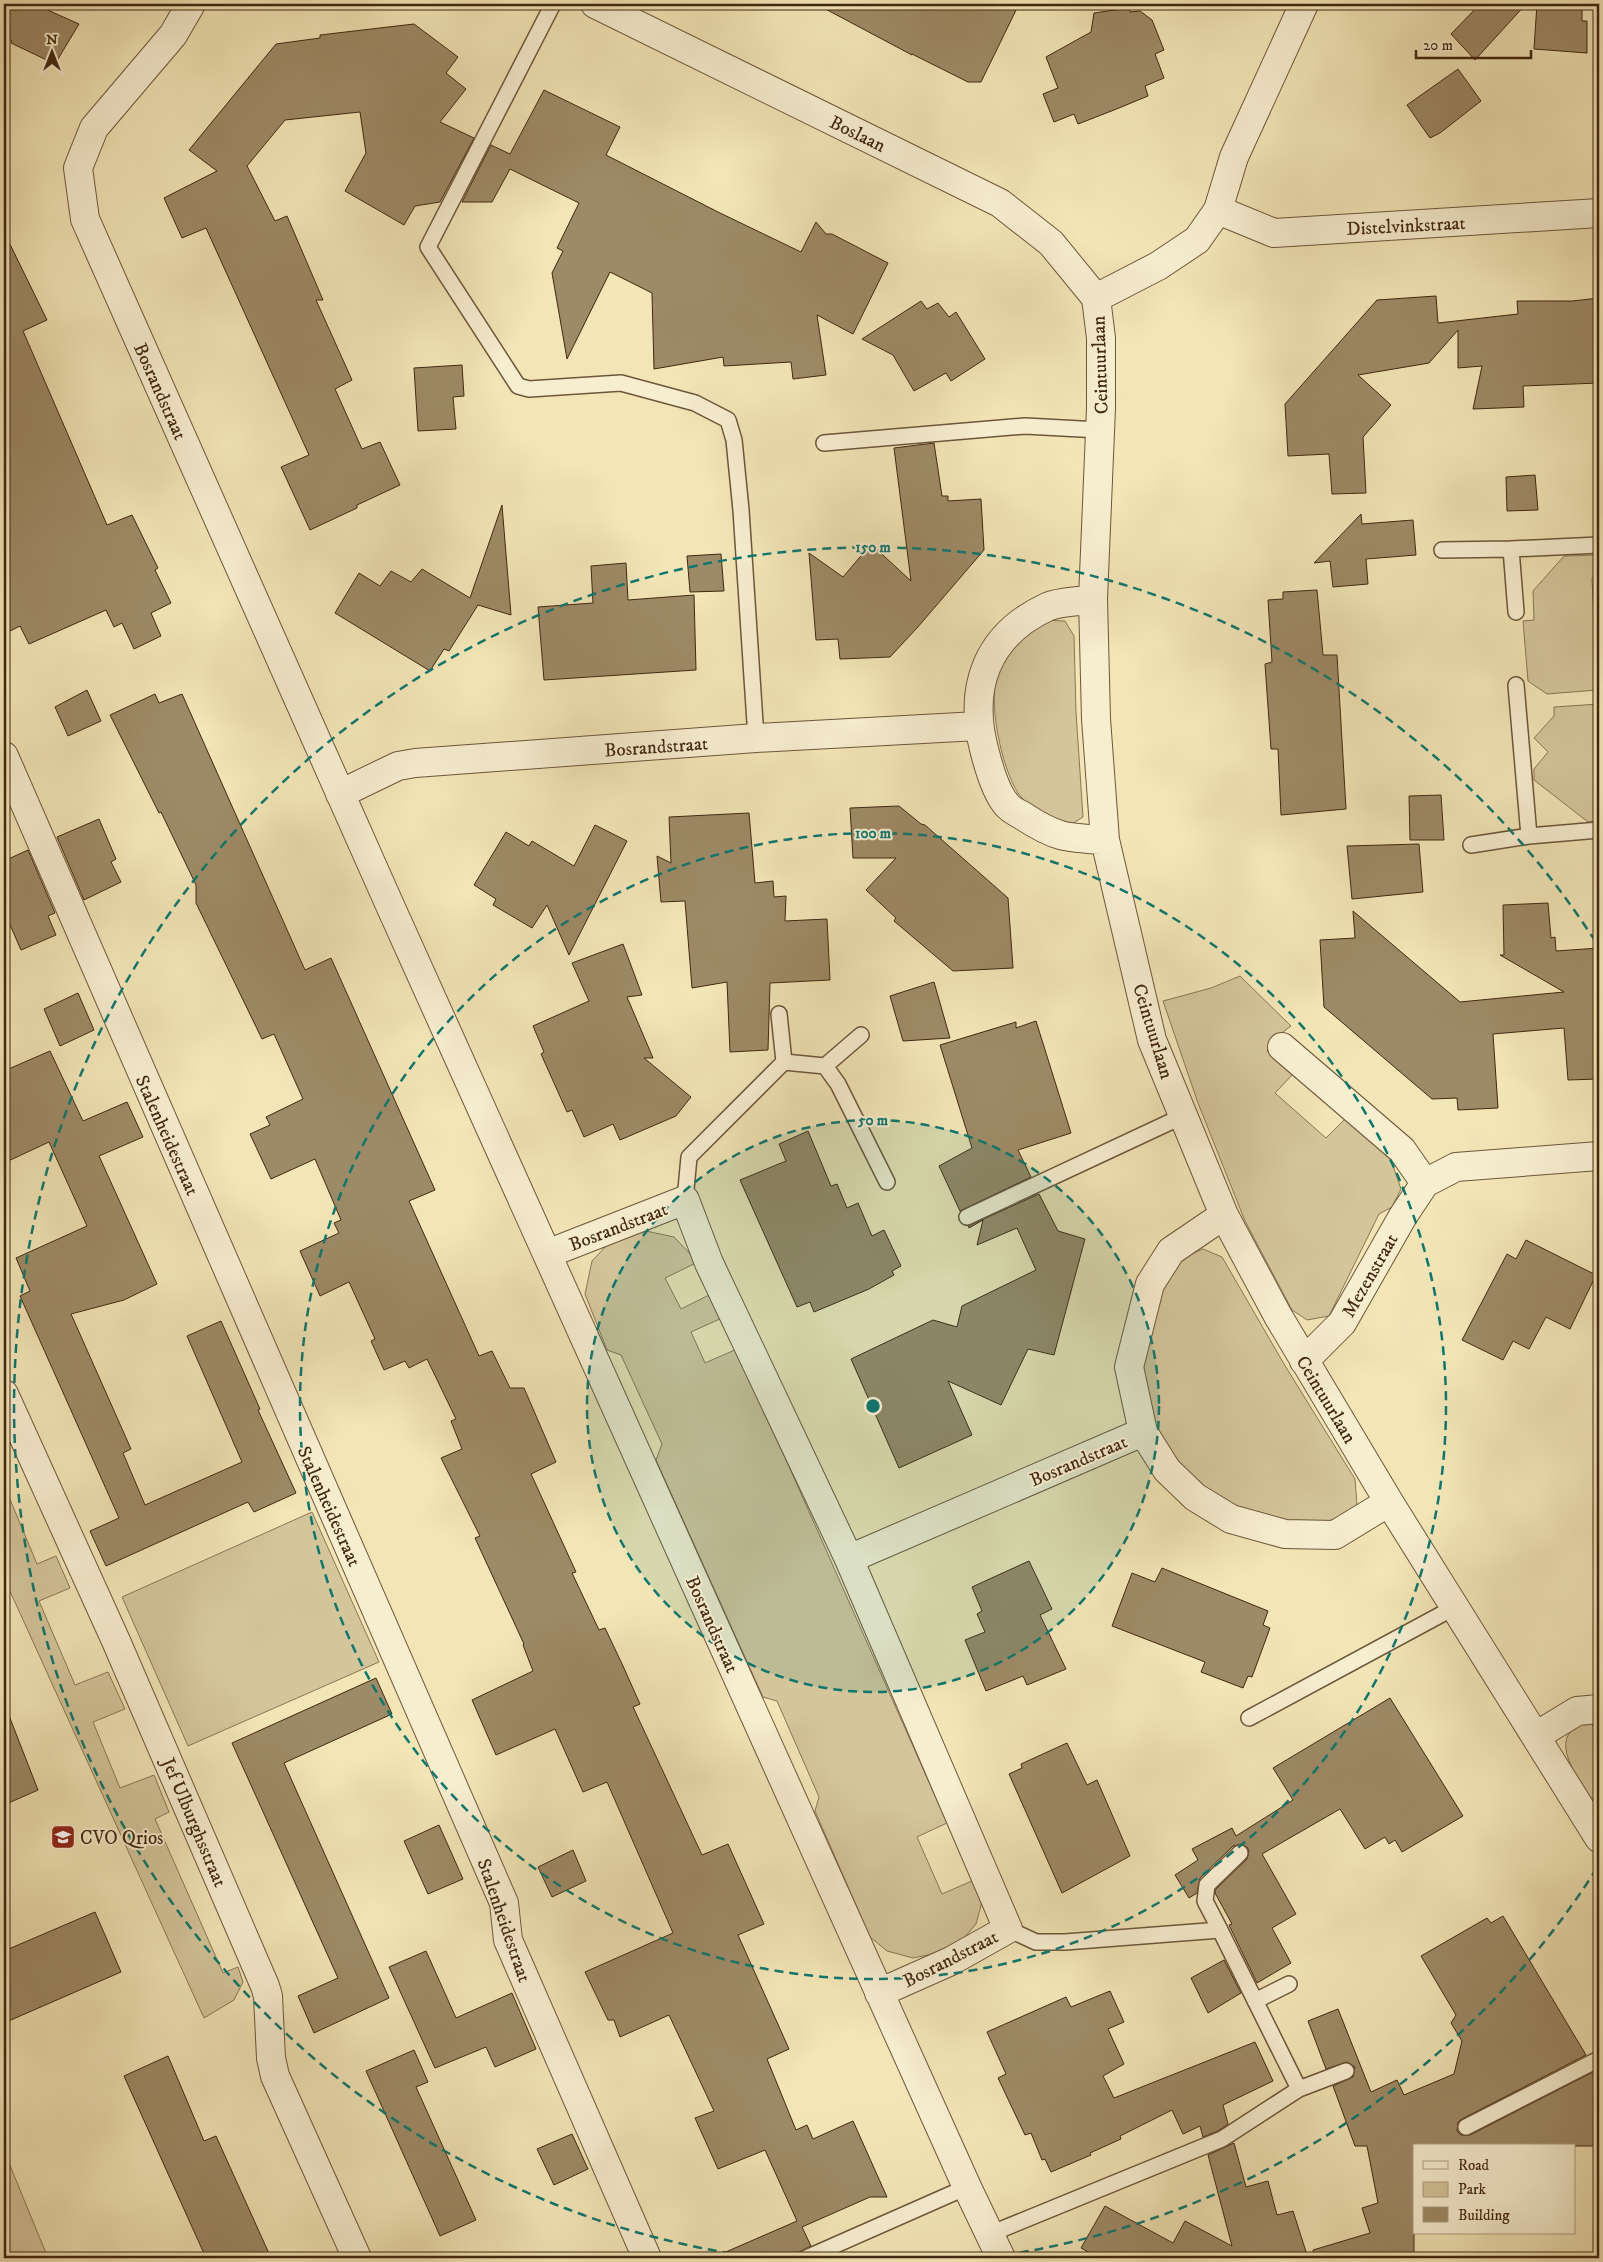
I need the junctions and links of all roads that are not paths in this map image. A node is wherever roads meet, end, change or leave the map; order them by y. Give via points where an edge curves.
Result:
1 (191, 4) edge
2 (553, 4) edge
3 (595, 4) edge
4 (1298, 6) edge
5 (1218, 210) junction
6 (1599, 213) edge
7 (1096, 298) junction
8 (1100, 430) junction
9 (824, 443) dead end
10 (1599, 544) edge
11 (1511, 548) junction
12 (1442, 550) dead end
13 (1092, 600) junction
14 (1516, 612) dead end
15 (1516, 685) dead end
16 (978, 726) junction
17 (756, 738) junction
18 (4, 756) edge
19 (340, 794) junction
20 (1599, 830) edge
21 (1529, 836) junction
22 (1105, 840) junction
23 (1471, 845) dead end
24 (779, 1014) dead end
25 (861, 1035) dead end
26 (1282, 1047) dead end
27 (784, 1062) junction
28 (825, 1066) junction
29 (1183, 1116) junction
30 (1599, 1156) edge
31 (887, 1182) dead end
32 (1425, 1183) junction
33 (684, 1200) junction
34 (1224, 1215) junction
35 (967, 1218) dead end
36 (547, 1254) junction
37 (1304, 1361) junction
38 (4, 1394) edge
39 (1143, 1432) junction
40 (1389, 1502) junction
41 (848, 1559) junction
42 (1455, 1607) junction
43 (1599, 1708) edge
44 (1249, 1718) dead end
45 (1536, 1736) junction
46 (1599, 1838) edge
47 (1240, 1853) dead end
48 (1008, 1929) junction
49 (1220, 1930) junction
50 (1289, 1984) dead end
51 (880, 1993) junction
52 (1255, 2001) junction
53 (1599, 2059) edge
54 (1346, 2071) dead end
55 (1299, 2089) junction
56 (1466, 2127) dead end
57 (967, 2187) junction
58 (996, 2246) edge
59 (357, 2258) edge
60 (647, 2258) edge
61 (806, 2258) edge

1 - 19 street, Bosrandstraat via 173,35 94,128 78,168 85,219
2 - 17 lane via 428,246 518,386 529,389 621,383 695,403 728,420 734,440 741,510
3 - 7 street, Boslaan via 1000,203 1051,243
4 - 5 street, Ceintuurlaan via 1234,157
5 - 6 street, Distelvinkstraat via 1274,232
5 - 7 street, Ceintuurlaan via 1198,240 1162,264
7 - 8 street, Ceintuurlaan via 1101,338
8 - 9 lane via 1025,426
8 - 13 street, Ceintuurlaan
10 - 11 lane
11 - 12 lane
11 - 14 lane
13 - 16 street via 1049,606 1013,628 992,653 980,687
13 - 22 street, Ceintuurlaan
15 - 21 lane
16 - 17 street, Bosrandstraat
16 - 22 street via 990,772 1007,805 1045,831 1067,838
17 - 19 street, Bosrandstraat via 415,763 398,766
18 - 60 street, Stalenheidestraat via 504,1903 508,1940
19 - 36 street, Bosrandstraat
20 - 21 lane
21 - 23 lane
22 - 29 street, Ceintuurlaan via 1152,1040
24 - 27 lane
25 - 28 lane
26 - 32 street via 1402,1150
27 - 28 lane
27 - 33 lane via 689,1157
28 - 31 lane via 838,1084
29 - 34 street, Ceintuurlaan
29 - 35 lane
30 - 32 street, Mezenstraat via 1456,1167
32 - 37 street, Mezenstraat via 1342,1323
33 - 36 street, Bosrandstraat
33 - 41 street, Bosrandstraat via 710,1263
34 - 37 street, Ceintuurlaan
34 - 39 street via 1171,1251 1150,1284 1129,1367
36 - 51 street, Bosrandstraat
37 - 40 street, Ceintuurlaan
38 - 59 street, Jef Ulburghsstraat via 116,1641 265,1986 275,2076
39 - 40 street via 1167,1470 1195,1497 1231,1519 1285,1534 1335,1535
39 - 41 street, Bosrandstraat
40 - 42 street, Ceintuurlaan
41 - 48 street, Bosrandstraat
42 - 44 lane
42 - 45 street, Ceintuurlaan
43 - 45 street via 1577,1710
45 - 46 street, Ceintuurlaan
47 - 49 lane via 1207,1885 1205,1901
48 - 49 lane via 1036,1942
48 - 51 street, Bosrandstraat via 952,1961
49 - 52 lane
50 - 52 lane
51 - 57 street, Bosrandstraat
52 - 55 lane
53 - 56 lane
54 - 55 lane
55 - 58 lane via 1222,2139
57 - 58 street, Bosrandstraat
57 - 61 lane

